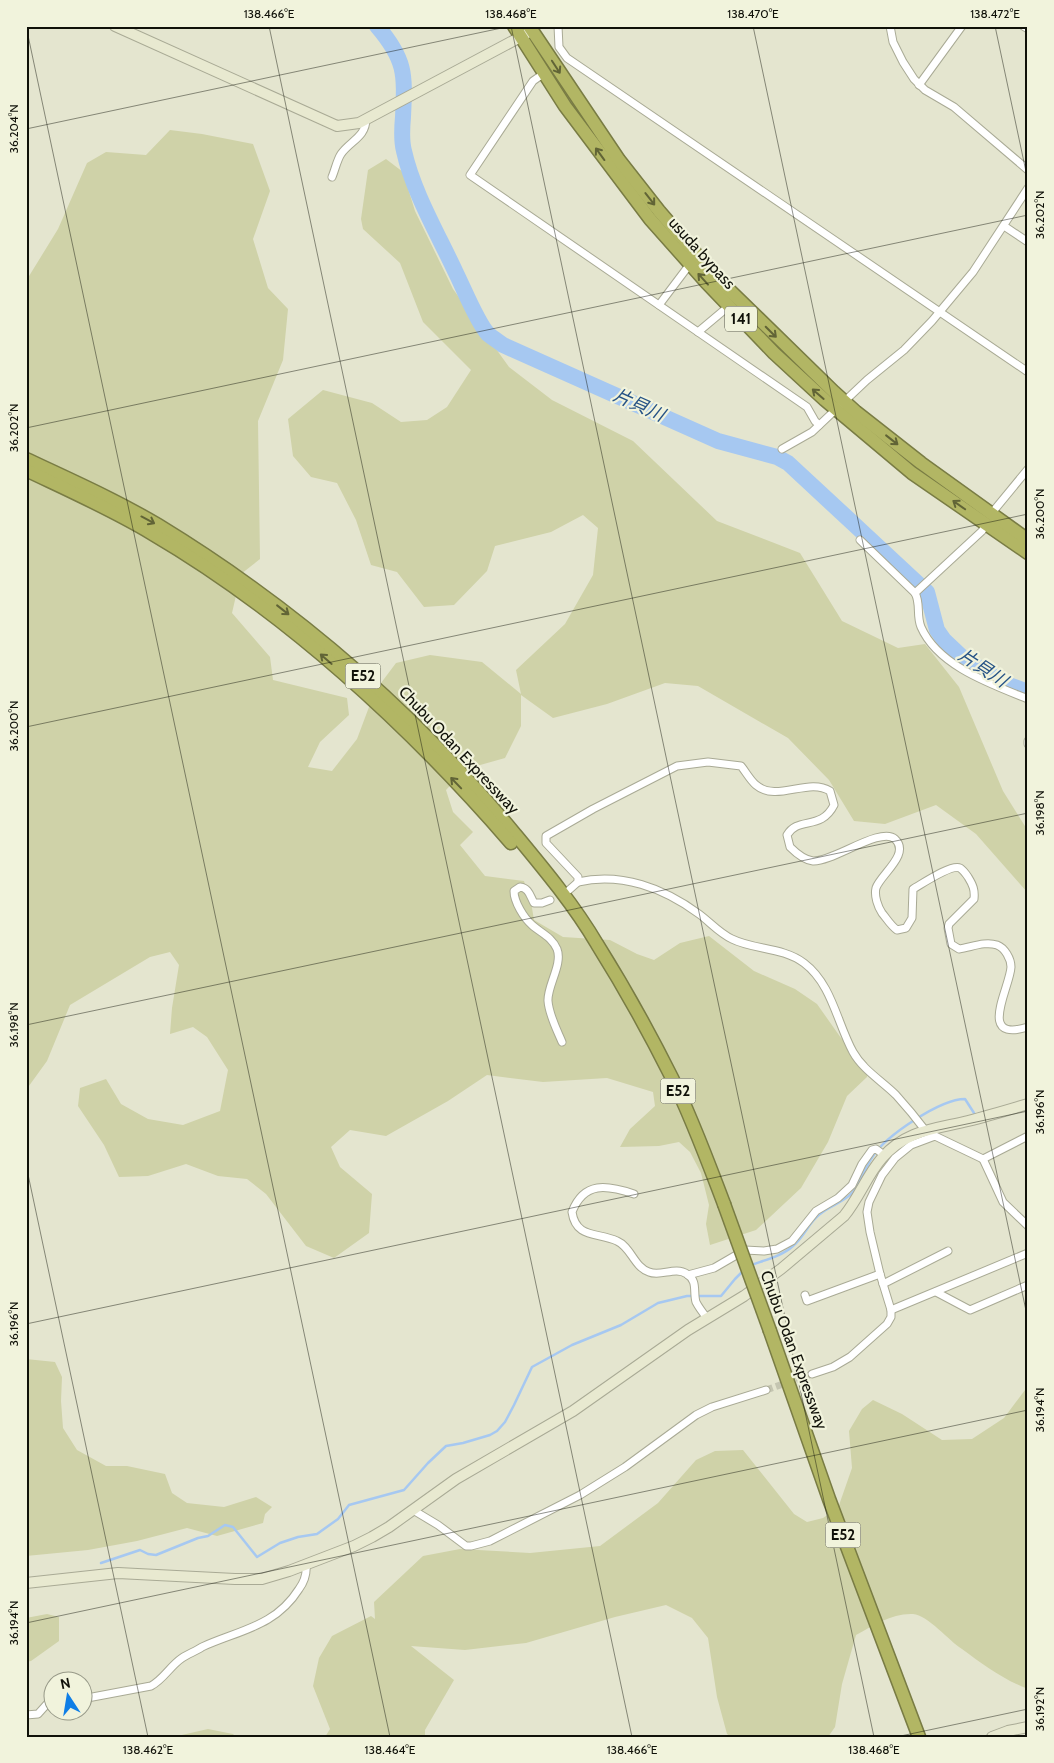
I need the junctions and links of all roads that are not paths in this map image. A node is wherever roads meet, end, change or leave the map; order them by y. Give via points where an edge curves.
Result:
1 (115, 26) edge
2 (558, 26) edge
3 (890, 26) edge
4 (962, 26) edge
5 (1024, 26) edge
6 (534, 28) edge
7 (1028, 29) edge
8 (517, 32) edge
9 (543, 74) junction
10 (919, 85) junction
11 (366, 119) junction
12 (1028, 170) edge
13 (332, 177) dead end
14 (1028, 188) edge
15 (1004, 226) junction
16 (1028, 242) edge
17 (690, 264) junction
18 (659, 305) junction
19 (729, 306) junction
20 (939, 312) junction
21 (698, 332) junction
22 (1028, 372) edge
23 (840, 405) junction
24 (819, 425) junction
25 (782, 449) dead end
26 (26, 459) edge
27 (1028, 469) edge
28 (26, 470) edge
29 (989, 519) junction
30 (860, 540) dead end
31 (1028, 540) edge
32 (1028, 553) edge
33 (915, 593) junction
34 (1028, 699) edge
35 (578, 882) junction
36 (570, 890) dead end
37 (550, 900) dead end
38 (620, 983) junction
39 (1028, 1027) edge
40 (562, 1042) dead end
41 (1028, 1104) edge
42 (931, 1132) junction
43 (1028, 1136) edge
44 (880, 1152) junction
45 (983, 1159) junction
46 (634, 1194) dead end
47 (1028, 1226) edge
48 (948, 1251) dead end
49 (1028, 1253) edge
50 (880, 1274) junction
51 (688, 1275) junction
52 (883, 1284) junction
53 (1028, 1285) edge
54 (936, 1292) junction
55 (805, 1295) dead end
56 (891, 1310) junction
57 (707, 1318) junction
58 (812, 1374) tunnel mouth
59 (766, 1390) tunnel mouth
60 (413, 1510) junction
61 (306, 1564) junction
62 (26, 1583) edge
63 (92, 1697) edge
64 (42, 1710) edge
65 (26, 1716) edge
66 (1028, 1728) edge
67 (919, 1737) edge
68 (992, 1737) edge

1 - 11 street via 323,121 344,126
2 - 20 street via 559,48 568,58
3 - 10 street via 900,58
4 - 10 street
5 - 7 street
6 - 8 street
6 -> 23 highway, usuda bypass / 141 via 618,160 659,212 716,277
8 - 9 highway, usuda bypass / 141
8 - 11 street
17 -> 9 highway, usuda bypass / 141 via 609,167
9 - 18 street via 533,81 470,175
10 - 12 street via 954,107
11 - 13 street via 363,132 341,154
14 - 15 street
15 - 16 street
15 - 20 street via 973,272
17 - 18 street
19 -> 17 highway, usuda bypass / 141
18 - 21 street
19 - 21 street
23 -> 19 highway, usuda bypass / 141 via 798,377
20 - 22 street
20 - 23 street via 895,359
21 - 24 street via 807,407
23 - 24 street
23 - 29 highway, usuda bypass / 141 via 921,463
24 - 25 street via 803,439
26 -> 38 highway, Chubu Odan Expressway / E52 via 156,524 220,565 274,603 371,683 433,743 502,819 576,912
27 - 29 street
38 -> 28 highway, Chubu Odan Expressway / E52 via 484,811 426,751 329,662 215,573 92,501
29 - 31 highway, usuda bypass / 141
29 - 32 highway, usuda bypass / 141
29 - 33 street via 982,530
30 - 33 street
33 - 34 street via 921,626 944,656 979,679
35 - 36 street
35 - 39 street via 574,871 546,843 546,836 677,766 708,762 741,766 756,785 766,790 818,786 830,791 834,805 823,819 797,825 790,830 787,835 790,847 812,861 828,859 874,839 894,838 898,842 899,855 876,887 875,894 880,910 897,930 906,928 912,918 913,889 946,870 960,868 975,889 974,899 949,924 951,944 959,949 984,943 1004,949 1011,966 999,1008 1002,1026 1007,1030
35 - 42 street via 609,878 646,885 699,914 730,938 804,963 827,994 854,1053
37 - 40 street via 534,903 528,890 520,887 514,892 530,924 551,939 557,949 548,1003
38 - 67 highway, Chubu Odan Expressway / E52, bridge via 672,1079 724,1204 829,1499
41 - 42 street
42 - 44 street via 904,1138
42 - 45 street
42 - 50 street via 895,1158 882,1175 869,1202 870,1232
43 - 45 street
44 - 51 street via 872,1150 852,1185 816,1211 792,1241 777,1249 745,1250 714,1268
44 - 57 street via 844,1216 781,1269
45 - 47 street via 1003,1202
46 - 51 street via 611,1188 589,1189 572,1212 576,1225 590,1234 618,1241 647,1272
48 - 52 street
49 - 54 street
50 - 52 street
50 - 55 street via 807,1301
51 - 57 street via 696,1289 696,1301
52 - 56 street
53 - 54 street via 970,1310
54 - 56 street
56 - 58 street via 888,1324 850,1357
57 - 60 street via 573,1411 456,1479
59 - 60 street via 696,1415 580,1495 490,1541 466,1546
60 - 61 street via 372,1537
61 - 62 street via 254,1580 118,1573
61 - 63 street via 307,1571 295,1595 283,1609 259,1626 225,1637 181,1658 159,1682 151,1686
64 - 65 street via 38,1714
66 - 68 street via 1008,1730

